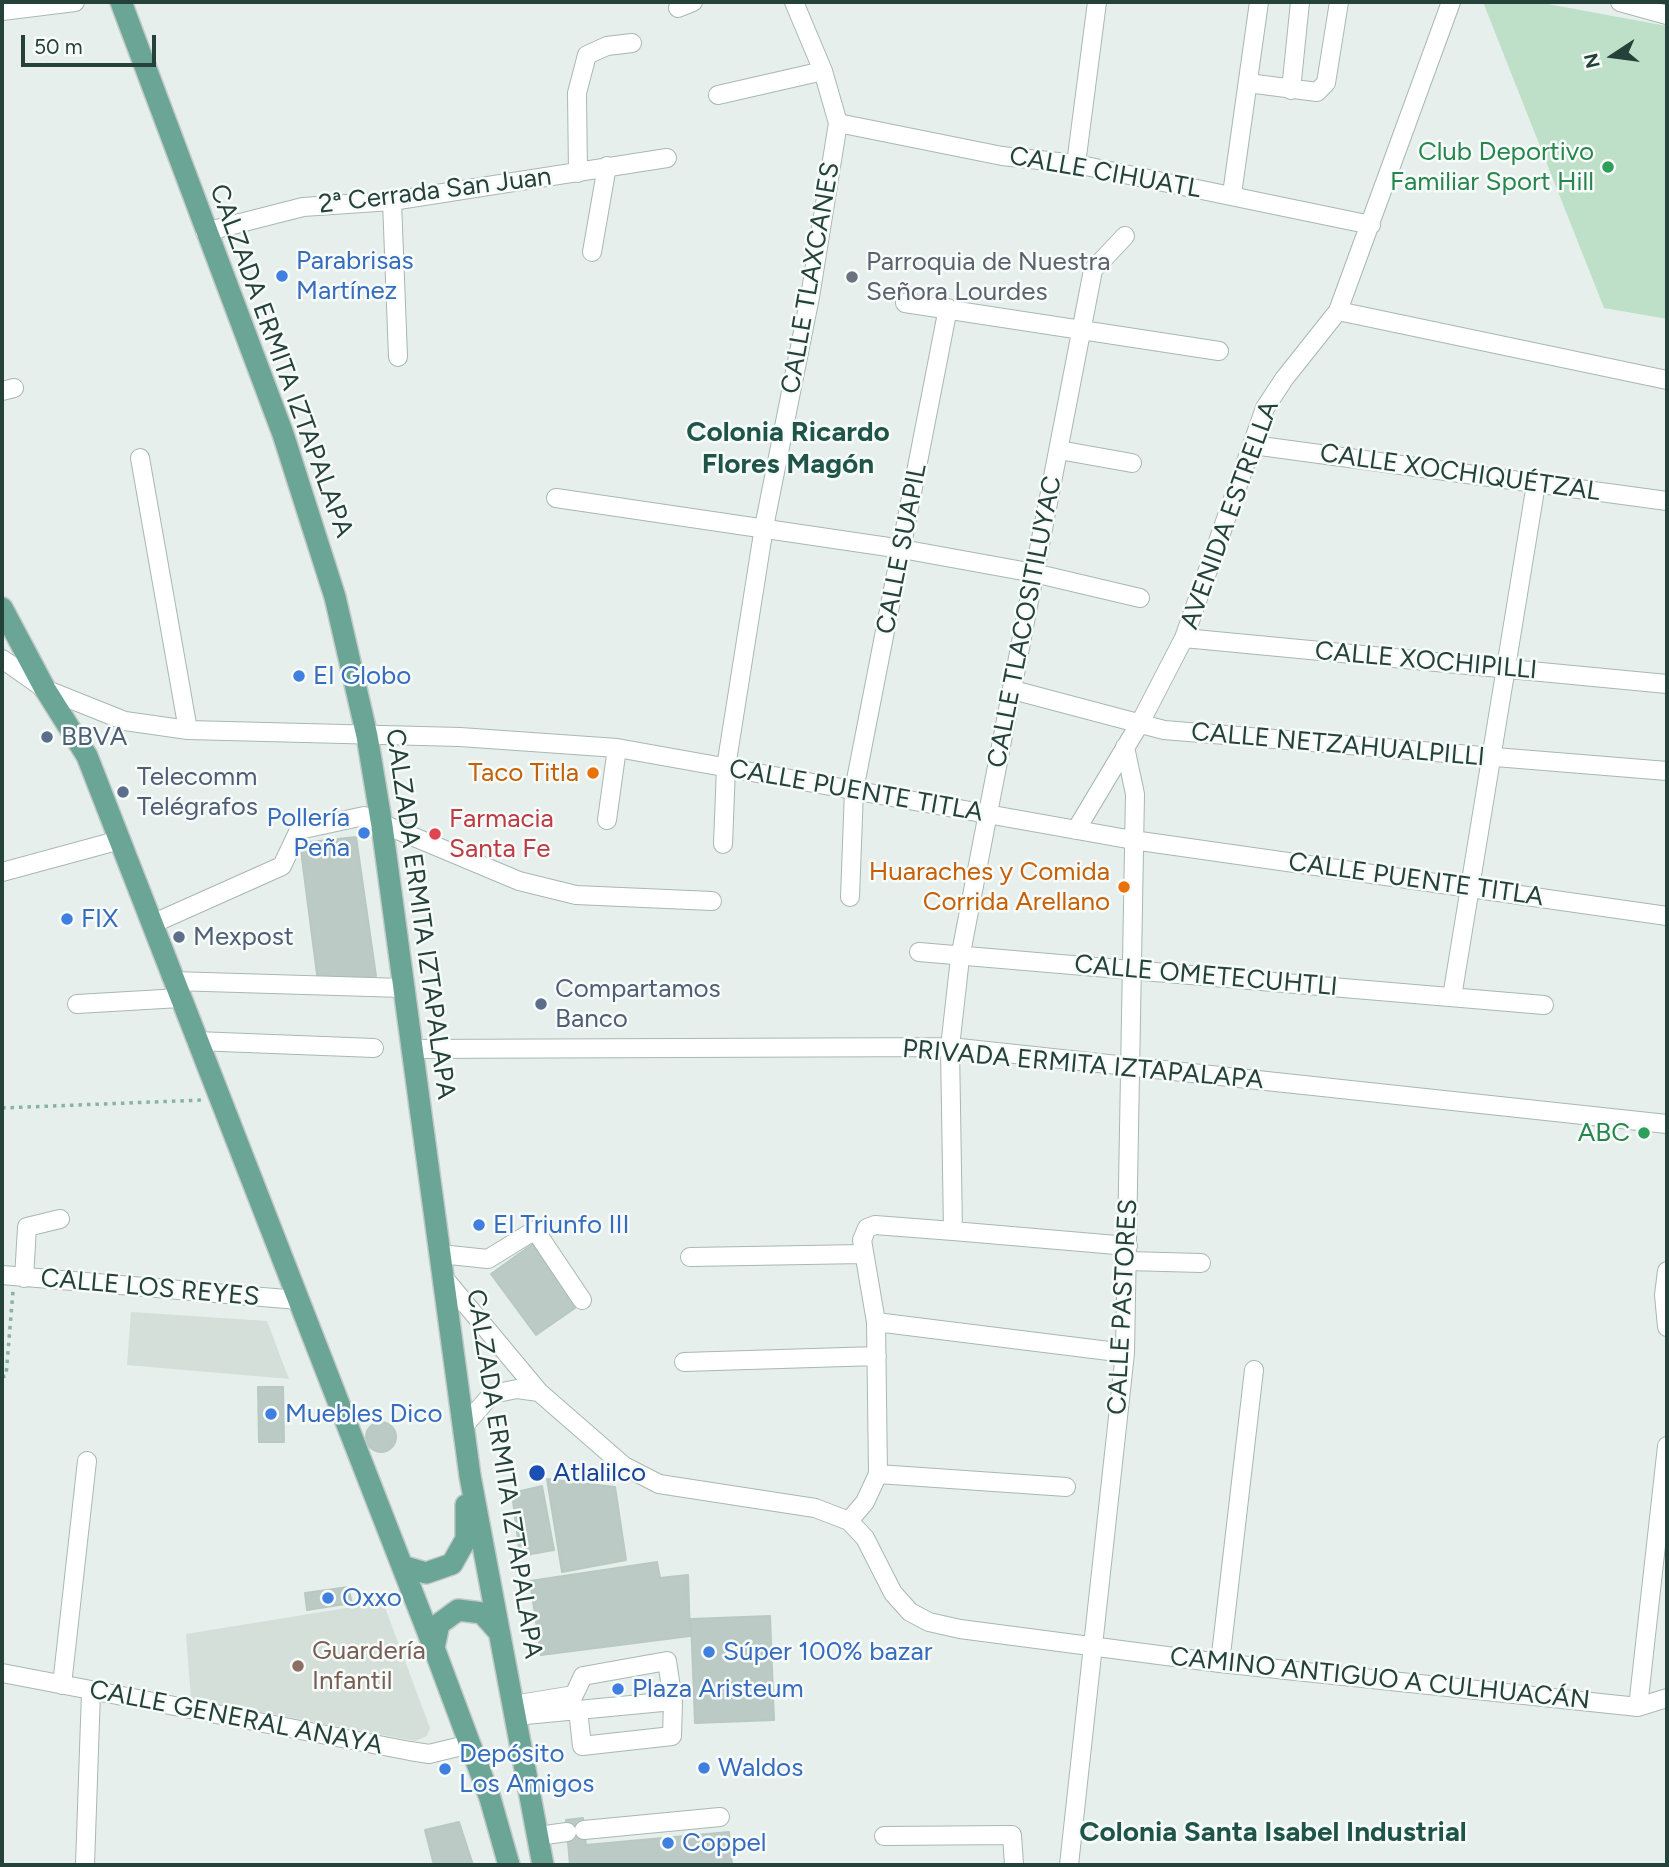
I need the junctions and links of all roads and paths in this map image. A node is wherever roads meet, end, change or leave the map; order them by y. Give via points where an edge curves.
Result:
1 (75, 2) edge
2 (121, 2) edge
3 (794, 2) edge
4 (1097, 2) edge
5 (1259, 2) edge
6 (1300, 2) edge
7 (1339, 2) edge
8 (1451, 2) edge
9 (1619, 2) edge
10 (2, 10) edge
11 (1667, 15) edge
12 (632, 43) dead end
13 (824, 71) junction
14 (1248, 83) junction
15 (1291, 90) junction
16 (718, 96) dead end
17 (838, 123) junction
18 (667, 158) dead end
19 (1076, 164) junction
20 (607, 166) junction
21 (578, 173) junction
22 (1232, 194) junction
23 (393, 201) junction
24 (1371, 225) junction
25 (205, 232) junction
26 (1125, 236) dead end
27 (592, 252) dead end
28 (905, 303) dead end
29 (948, 308) junction
30 (1338, 311) junction
31 (1081, 329) junction
32 (1219, 351) dead end
33 (398, 357) dead end
34 (1667, 380) edge
35 (1253, 445) junction
36 (1059, 450) junction
37 (140, 458) dead end
38 (1132, 463) dead end
39 (1536, 484) junction
40 (556, 498) dead end
41 (1667, 501) edge
42 (764, 527) junction
43 (902, 549) junction
44 (1034, 573) junction
45 (1140, 598) dead end
46 (2, 608) edge
47 (1184, 638) junction
48 (2, 659) edge
49 (1506, 668) junction
50 (1667, 684) edge
51 (45, 689) junction
52 (1013, 690) junction
53 (1139, 723) junction
54 (188, 730) junction
55 (367, 736) junction
56 (1125, 747) junction
57 (617, 748) junction
58 (1492, 758) junction
59 (726, 767) junction
60 (1667, 771) edge
61 (854, 790) junction
62 (986, 815) junction
63 (607, 820) dead end
64 (382, 825) junction
65 (1076, 830) junction
66 (120, 840) junction
67 (1133, 840) junction
68 (723, 844) dead end
69 (2, 872) edge
70 (1470, 888) junction
71 (850, 897) dead end
72 (712, 901) dead end
73 (1667, 916) edge
74 (152, 924) junction
75 (919, 952) dead end
76 (960, 957) junction
77 (1133, 969) junction
78 (403, 988) junction
79 (177, 989) junction
80 (1452, 998) junction
81 (77, 1004) dead end
82 (1544, 1004) dead end
83 (196, 1041) junction
84 (950, 1047) junction
85 (374, 1048) dead end
86 (413, 1049) junction
87 (1130, 1067) junction
88 (219, 1100) junction
89 (2, 1108) edge
90 (1667, 1124) edge
91 (60, 1219) dead end
92 (953, 1231) junction
93 (440, 1254) junction
94 (864, 1254) junction
95 (1128, 1254) junction
96 (690, 1257) dead end
97 (1201, 1263) dead end
98 (1667, 1271) edge
99 (14, 1277) edge
100 (444, 1279) junction
101 (1666, 1295) edge
102 (298, 1300) junction
103 (582, 1300) dead end
104 (876, 1322) junction
105 (1667, 1327) edge
106 (1125, 1353) junction
107 (877, 1356) junction
108 (684, 1362) dead end
109 (1254, 1370) dead end
110 (2, 1377) edge
111 (539, 1392) junction
112 (463, 1427) junction
113 (1667, 1446) edge
114 (87, 1461) dead end
115 (878, 1474) junction
116 (470, 1476) junction
117 (1066, 1488) dead end
118 (849, 1521) junction
119 (402, 1566) junction
120 (498, 1630) junction
121 (1092, 1647) junction
122 (434, 1648) junction
123 (1220, 1664) junction
124 (2, 1673) edge
125 (62, 1685) junction
126 (91, 1692) junction
127 (1667, 1698) edge
128 (673, 1701) junction
129 (1638, 1707) junction
130 (578, 1710) junction
131 (514, 1711) junction
132 (470, 1744) junction
133 (720, 1818) dead end
134 (538, 1836) junction
135 (884, 1836) dead end
136 (85, 1865) edge
137 (509, 1865) edge
138 (543, 1865) edge
139 (1014, 1865) edge
140 (1069, 1865) edge

1 - 10 street
2 - 25 main road, CALZADA ERMITA IZTAPALAPA
3 - 13 street, CALLE TLAXCANES
4 - 19 street
5 - 14 street
6 - 15 street
7 - 15 street via 1326,83 1317,92
8 - 24 street, AVENIDA ESTRELLA
9 - 11 street
12 - 21 street via 607,46 587,55 577,93
13 - 16 street
13 - 17 street, CALLE TLAXCANES
14 - 15 street
14 - 22 street
17 - 19 street, CALLE CIHUATL via 1002,156
17 - 42 street, CALLE TLAXCANES via 810,297
18 - 20 street, 2ª Cerrada San Juan
19 - 22 street, CALLE CIHUATL
20 - 21 street, 2ª Cerrada San Juan
20 - 27 street
21 - 23 street, 2ª Cerrada San Juan
22 - 24 street, CALLE CIHUATL
23 - 25 street, 2ª Cerrada San Juan via 303,207
23 - 33 street
24 - 30 street, AVENIDA ESTRELLA
25 - 55 main road, CALZADA ERMITA IZTAPALAPA via 295,472 335,597
26 - 31 street, CALLE TLACOSITILUYAC via 1093,271
28 - 29 street
29 - 31 street
29 - 43 street, CALLE SUAPIL
30 - 34 street
30 - 35 street, AVENIDA ESTRELLA via 1265,408
31 - 32 street
31 - 36 street, CALLE TLACOSITILUYAC
35 - 39 street, CALLE XOCHIQUÉTZAL
35 - 47 street, AVENIDA ESTRELLA
36 - 38 street
36 - 44 street, CALLE TLACOSITILUYAC
37 - 54 street
39 - 41 street, CALLE XOCHIQUÉTZAL
39 - 49 street
40 - 42 street
42 - 43 street
42 - 59 street, CALLE TLAXCANES
43 - 44 street
43 - 61 street, CALLE SUAPIL
44 - 45 street
44 - 52 street, CALLE TLACOSITILUYAC
46 - 51 main road
47 - 49 street, CALLE XOCHIPILLI
47 - 53 street, AVENIDA ESTRELLA
48 - 51 street, CALLE PUENTE TITLA
49 - 50 street, CALLE XOCHIPILLI
49 - 58 street
51 - 54 street, CALLE PUENTE TITLA via 125,721
51 - 66 main road via 88,756
52 - 53 street, CALLE NETZAHUALPILLI
52 - 62 street, CALLE TLACOSITILUYAC
53 - 56 street, AVENIDA ESTRELLA
53 - 58 street, CALLE NETZAHUALPILLI via 1164,730
54 - 55 street, CALLE PUENTE TITLA
55 - 57 street, CALLE PUENTE TITLA
55 - 64 main road, CALZADA ERMITA IZTAPALAPA
56 - 65 street, AVENIDA ESTRELLA
56 - 67 street, CALLE PASTORES via 1135,794
57 - 59 street, CALLE PUENTE TITLA
57 - 63 street
58 - 60 street, CALLE NETZAHUALPILLI
58 - 70 street
59 - 61 street, CALLE PUENTE TITLA
59 - 68 street, CALLE TLAXCANES
61 - 62 street, CALLE PUENTE TITLA
61 - 71 street, CALLE SUAPIL
62 - 65 street, CALLE PUENTE TITLA
62 - 76 street, CALLE TLACOSITILUYAC
64 - 72 street via 519,881 576,895
64 - 74 street via 363,816 299,830 282,866
64 - 78 main road, CALZADA ERMITA IZTAPALAPA
65 - 67 street, CALLE PUENTE TITLA
66 - 69 street
66 - 74 main road
67 - 70 street, CALLE PUENTE TITLA
67 - 77 street, CALLE PASTORES
70 - 73 street, CALLE PUENTE TITLA
70 - 80 street
74 - 79 main road
75 - 76 street, CALLE OMETECUHTLI
76 - 77 street, CALLE OMETECUHTLI
76 - 84 street, CALLE TLACOSITILUYAC
77 - 80 street, CALLE OMETECUHTLI
77 - 87 street, CALLE PASTORES
78 - 79 street
78 - 86 main road, CALZADA ERMITA IZTAPALAPA
79 - 81 street
79 - 83 main road
80 - 82 street, CALLE OMETECUHTLI
83 - 85 street
83 - 88 main road
84 - 86 street, PRIVADA ERMITA IZTAPALAPA
84 - 87 street, PRIVADA ERMITA IZTAPALAPA
84 - 92 street, CALLE TLACOSITILUYAC
86 - 93 main road, CALZADA ERMITA IZTAPALAPA
87 - 90 street, PRIVADA ERMITA IZTAPALAPA
87 - 95 street, CALLE PASTORES
88 - 89 path
88 - 102 main road
91 - 99 street via 27,1227
92 - 94 street via 875,1225 867,1228 862,1240
92 - 95 street
93 - 100 main road, CALZADA ERMITA IZTAPALAPA
93 - 103 street via 488,1259 535,1230
94 - 96 street
94 - 104 street
95 - 97 street
95 - 106 street, CALLE PASTORES
98 - 101 street
99 - 102 street, CALLE LOS REYES
99 - 110 path via 6,1376
100 - 111 street
100 - 112 main road, CALZADA ERMITA IZTAPALAPA
101 - 105 street
102 - 119 main road
104 - 106 street
104 - 107 street
106 - 121 street, CALLE PASTORES
107 - 108 street
107 - 115 street
109 - 123 street
111 - 112 street via 517,1389 492,1394
111 - 118 street via 624,1466 659,1484 815,1508
112 - 116 main road, CALZADA ERMITA IZTAPALAPA
113 - 129 street
114 - 125 street
115 - 117 street
115 - 118 street via 865,1502
116 - 119 main road via 466,1539 458,1557 435,1572 418,1573
116 - 120 main road, CALZADA ERMITA IZTAPALAPA
118 - 121 street, CAMINO ANTIGUO A CULHUACÁN via 865,1538 893,1593 910,1612 929,1622
119 - 122 main road
120 - 122 main road via 482,1613 458,1611 439,1624
120 - 131 main road, CALZADA ERMITA IZTAPALAPA
121 - 123 street, CAMINO ANTIGUO A CULHUACÁN
121 - 140 street, CALLE PASTORES
122 - 132 main road
123 - 129 street, CAMINO ANTIGUO A CULHUACÁN
124 - 125 street, CALLE GENERAL ANAYA
125 - 126 street, CALLE GENERAL ANAYA
126 - 132 street, CALLE GENERAL ANAYA via 429,1754
126 - 136 street
127 - 129 street, CAMINO ANTIGUO A CULHUACÁN
128 - 130 street
128 - 130 street via 672,1736 594,1745 582,1746
128 - 131 street via 667,1661 583,1676 574,1695
130 - 131 street
131 - 134 main road, CALZADA ERMITA IZTAPALAPA
132 - 137 main road
133 - 134 street via 676,1829
134 - 138 main road, CALZADA ERMITA IZTAPALAPA
135 - 139 street via 1012,1835

